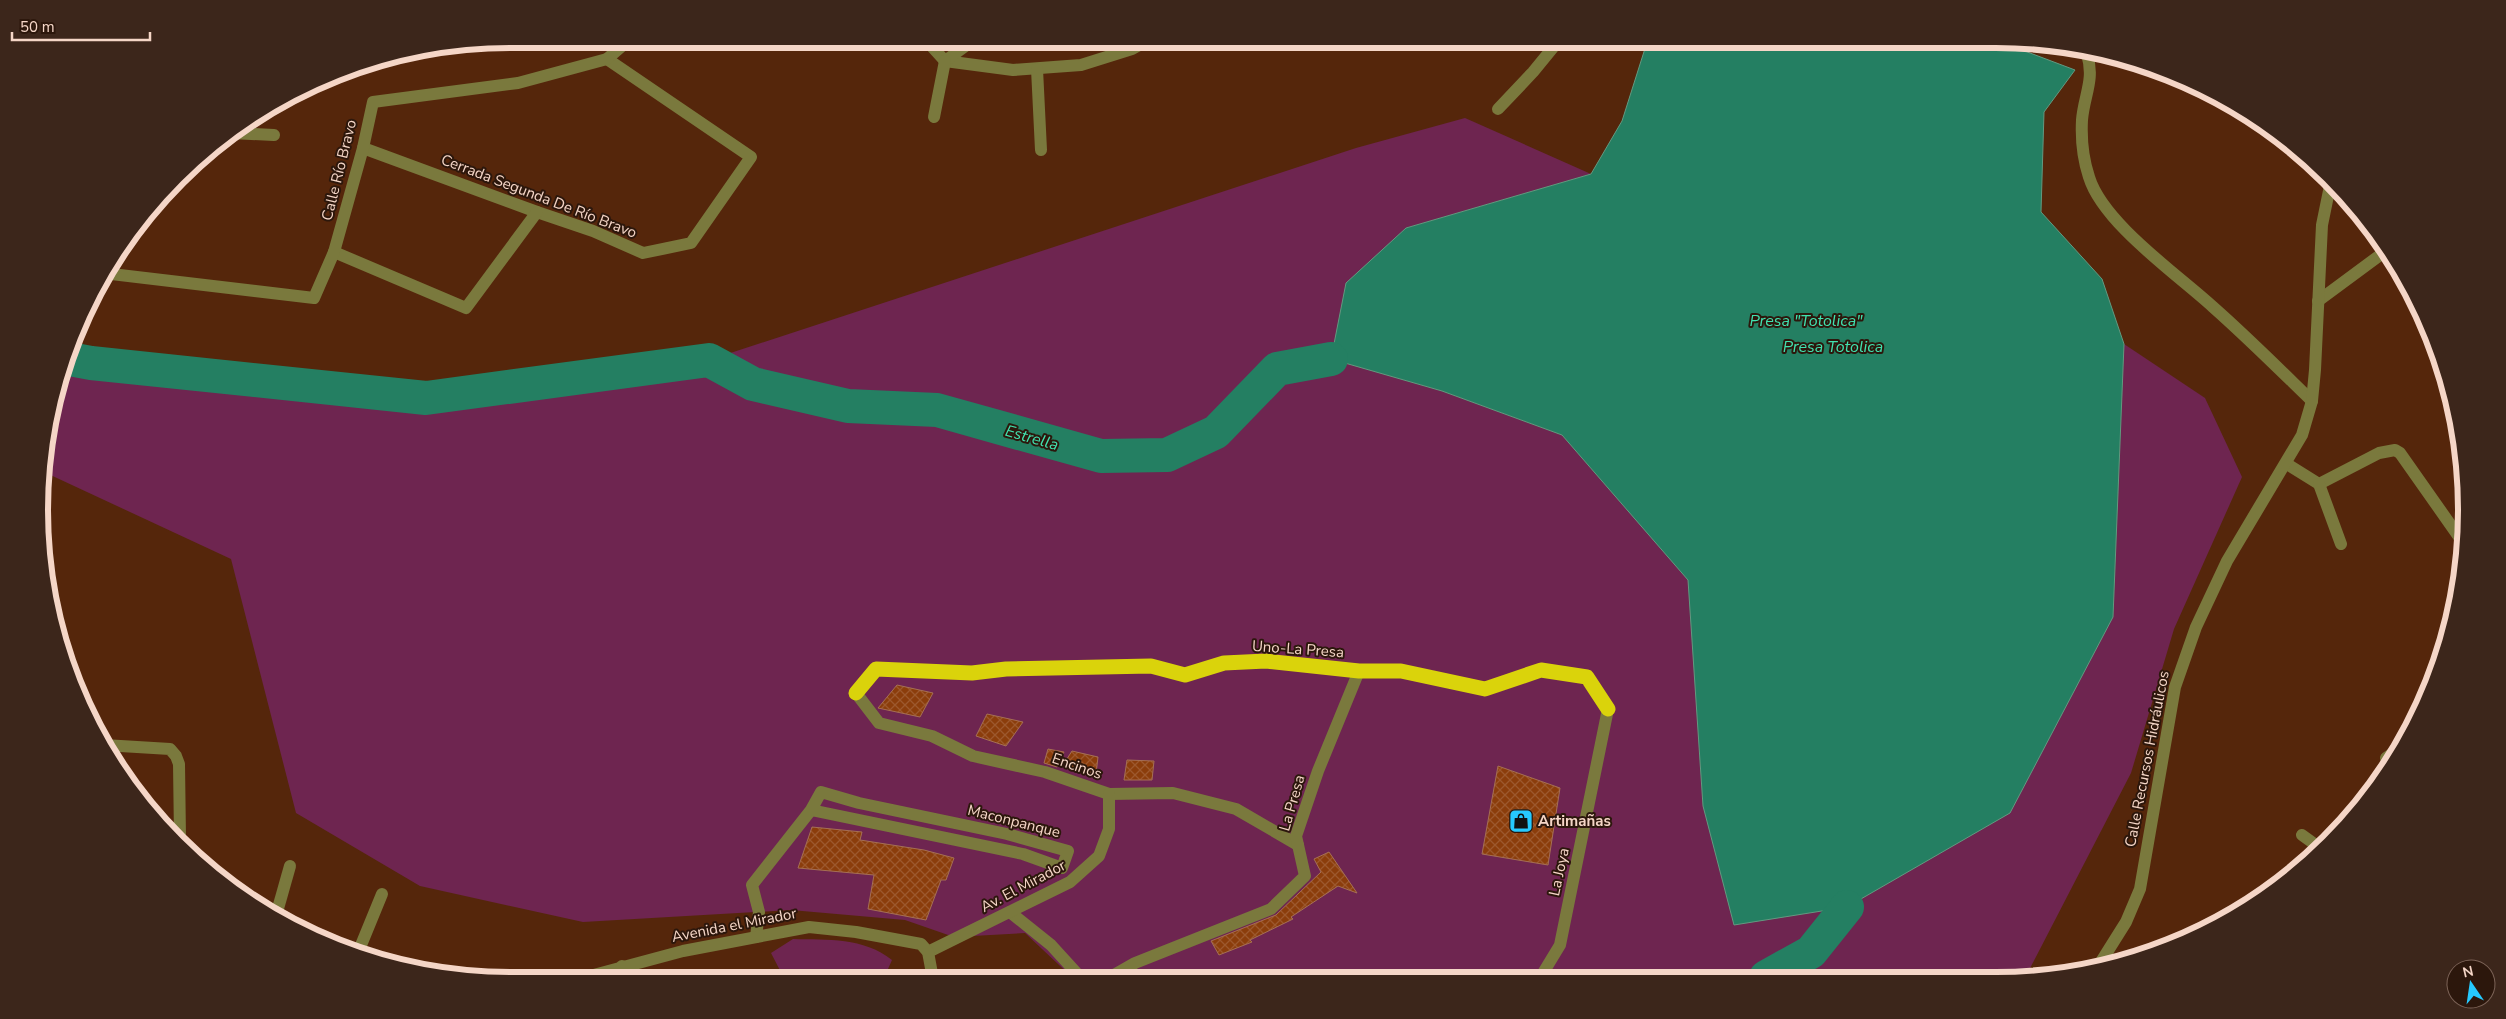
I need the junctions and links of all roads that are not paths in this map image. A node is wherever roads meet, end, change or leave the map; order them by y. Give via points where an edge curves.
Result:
1 (620, 48) edge
2 (933, 48) edge
3 (963, 48) edge
4 (1134, 48) edge
5 (1553, 48) edge
6 (2088, 56) edge
7 (607, 60) junction
8 (945, 61) junction
9 (1037, 69) junction
10 (1498, 108) dead end
11 (934, 117) dead end
12 (241, 134) edge
13 (274, 135) dead end
14 (363, 148) junction
15 (1041, 150) dead end
16 (2329, 190) edge
17 (537, 212) junction
18 (334, 252) junction
19 (2382, 254) edge
20 (112, 274) edge
21 (2318, 301) junction
22 (2312, 401) junction
23 (2287, 464) junction
24 (2319, 484) junction
25 (2458, 535) edge
26 (2341, 544) dead end
27 (1359, 672) junction
28 (856, 693) joint
29 (1608, 709) joint
30 (112, 746) edge
31 (1109, 794) junction
32 (812, 810) junction
33 (180, 833) edge
34 (2302, 835) dead end
35 (2315, 844) edge
36 (1298, 845) junction
37 (290, 866) dead end
38 (382, 894) dead end
39 (278, 910) edge
40 (1010, 912) junction
41 (756, 937) junction
42 (360, 947) edge
43 (928, 952) junction
44 (2103, 959) edge
45 (622, 966) junction
46 (602, 972) edge
47 (625, 972) edge
48 (932, 972) edge
49 (1076, 972) edge
50 (1119, 972) edge
51 (1544, 972) edge

1 - 7 street, Calle Río Bravo
2 - 8 street
3 - 8 street
4 - 9 street via 1080,65
5 - 10 street
6 - 22 street via 2092,68 2082,119 2083,148 2089,178 2104,205 2148,252 2213,307
7 - 14 street, Calle Río Bravo via 518,83 373,102
7 - 17 street, Cerrada Segunda De Río Bravo via 751,157 691,243 643,253
8 - 9 street via 1013,70
8 - 11 street
9 - 15 street
12 - 13 street
14 - 17 street, Cerrada Segunda De Río Bravo
14 - 18 street, Calle Río Bravo
16 - 21 street, Calle Recursos Hidráulicos via 2322,225
17 - 18 street via 466,308
18 - 20 street, Calle Río Bravo via 314,298
19 - 21 street
21 - 22 street, Calle Recursos Hidráulicos
22 - 23 street, Calle Recursos Hidráulicos via 2302,435
23 - 24 street
23 - 44 street, Calle Recursos Hidráulicos via 2227,561 2196,627 2175,687 2140,890 2126,922
24 - 25 street via 2379,453 2395,450
24 - 26 street
27 - 28 highway, Uno-La Presa via 1266,661 1224,663 1185,675 1151,666 1006,669 972,673 876,669
27 - 29 highway, Uno-La Presa via 1401,671 1485,689 1541,670 1550,671 1587,677
27 - 36 street, La Presa via 1318,771 1296,836
28 - 31 street, Encinos via 879,723 932,736 973,756 1045,772
29 - 51 street, La Joya via 1560,945
30 - 33 street via 170,750 176,756 179,764
31 - 36 street, Encinos via 1173,793 1236,809
31 - 40 street, Av. El Mirador via 1109,830 1099,856 1070,882
32 - 32 street, Maconpanque via 821,792 1007,834 1068,852 1062,868 1023,854
32 - 41 street via 752,885 759,912
34 - 35 street
36 - 50 street, La Presa via 1305,876 1271,909
37 - 39 street
38 - 42 street
40 - 43 street, Av. El Mirador
40 - 49 street via 1051,945
41 - 43 street, Avenida el Mirador via 809,927 907,940 921,944
41 - 45 street, Avenida el Mirador
43 - 48 street
45 - 46 street, Avenida el Mirador
45 - 47 street

